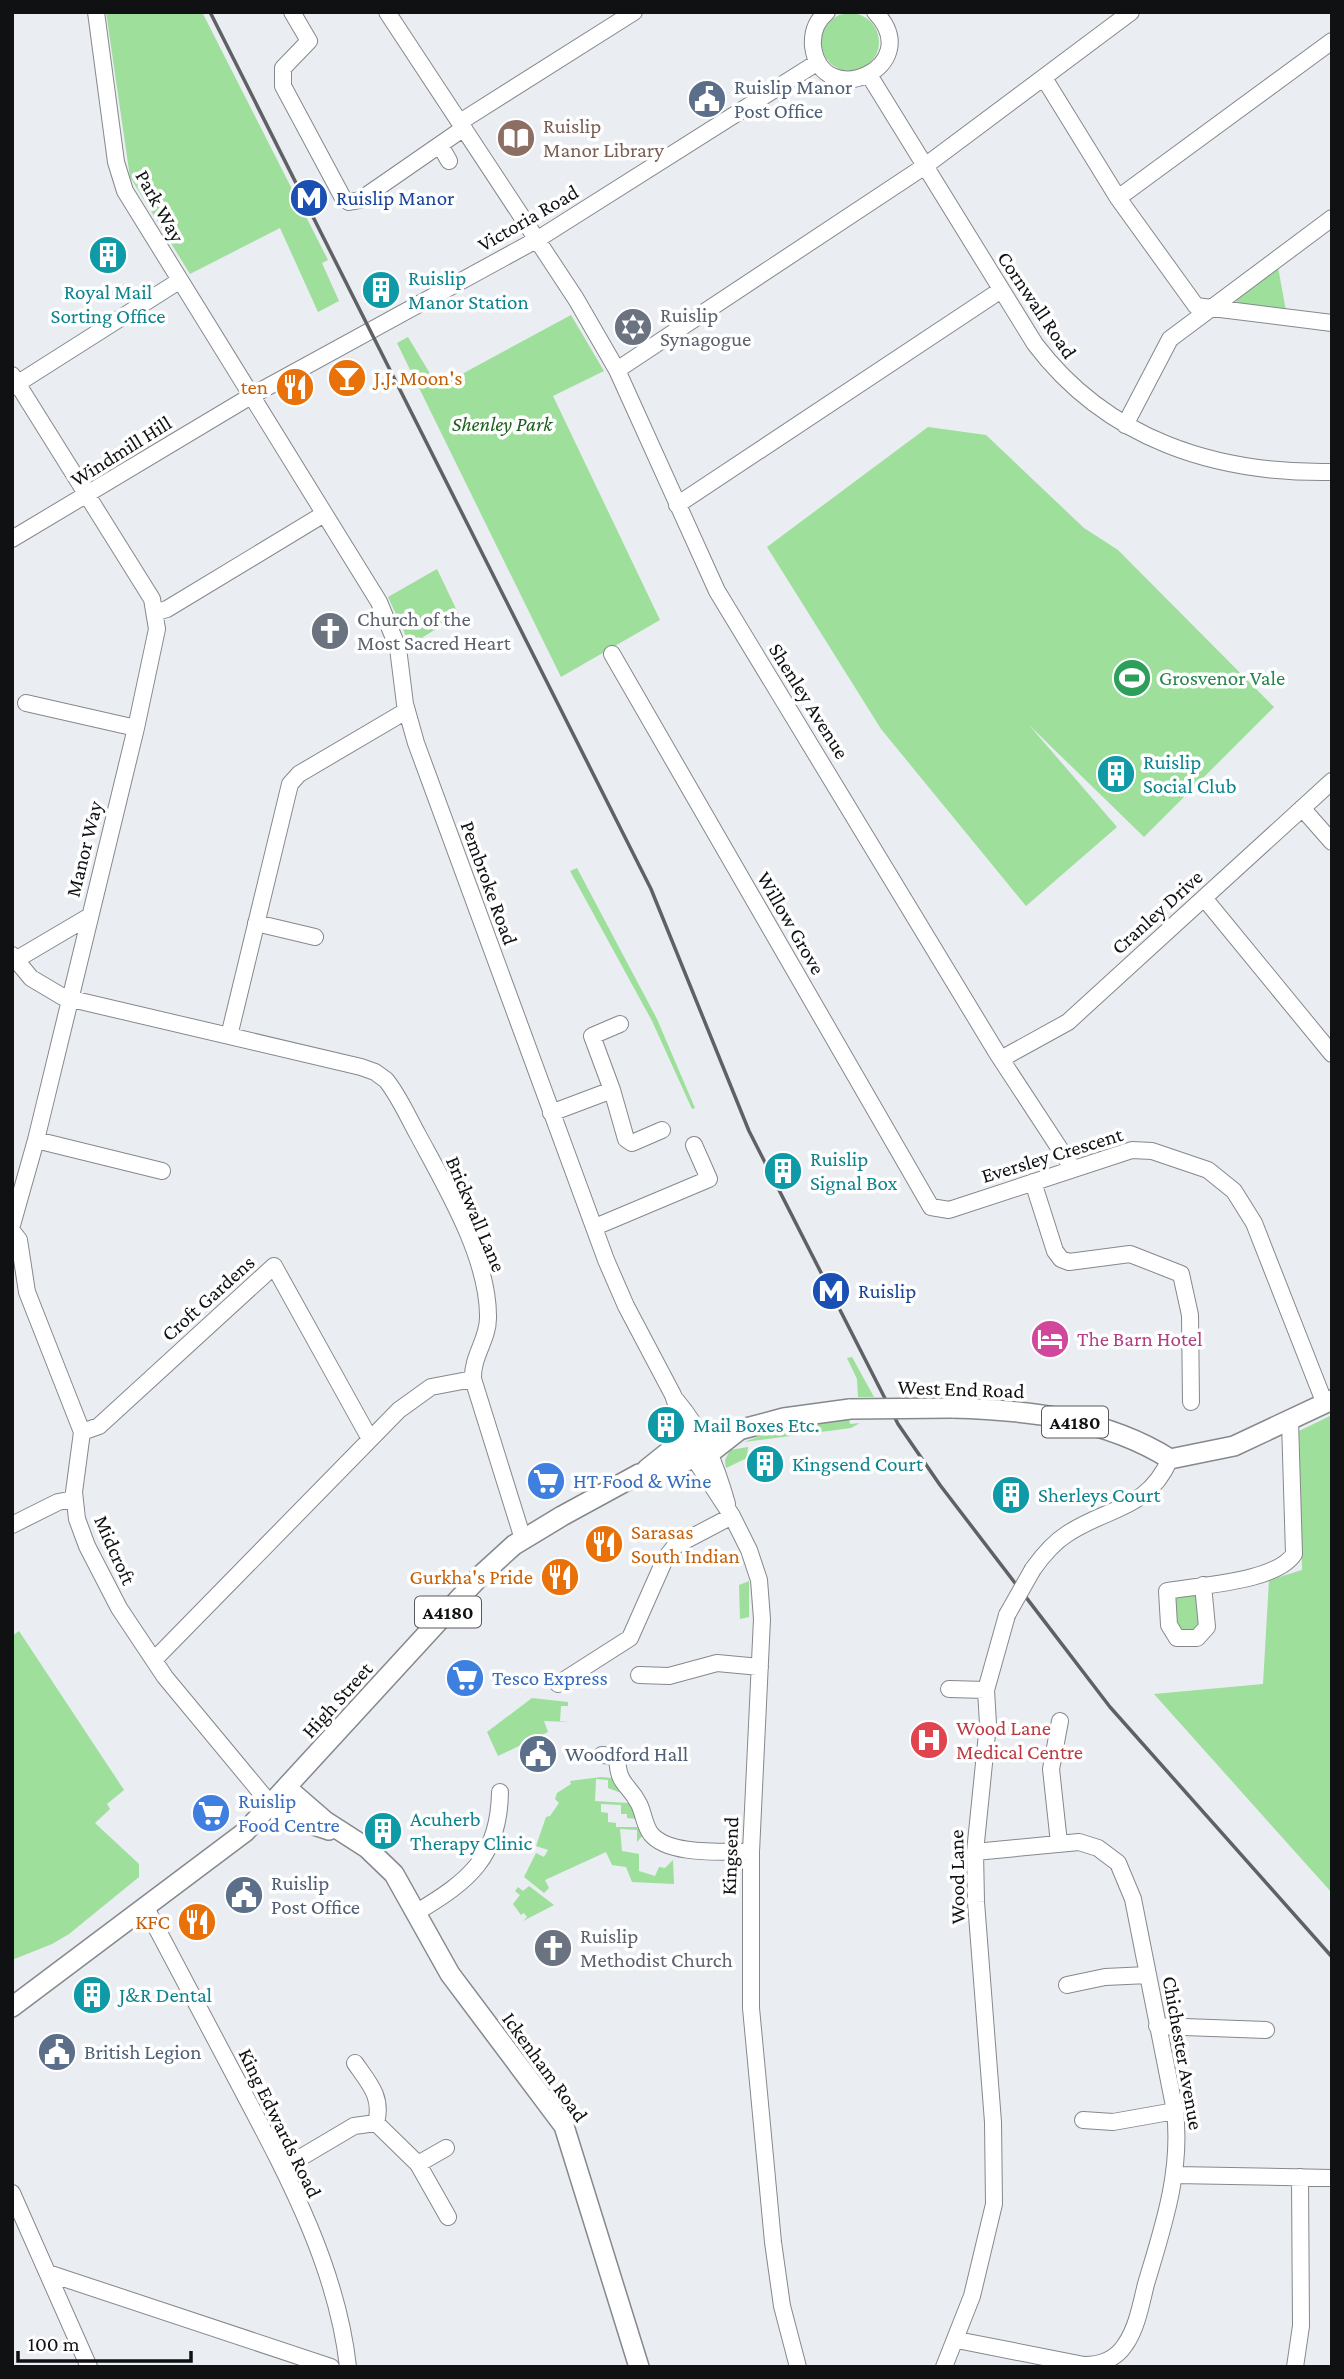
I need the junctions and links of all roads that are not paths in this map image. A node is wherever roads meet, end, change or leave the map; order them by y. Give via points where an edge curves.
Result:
1 (96, 12) edge
2 (292, 12) edge
3 (387, 12) edge
4 (634, 12) edge
5 (827, 12) edge
6 (1131, 12) edge
7 (882, 14) edge
8 (1332, 41) edge
9 (818, 62) junction
10 (869, 75) junction
11 (1044, 78) junction
12 (462, 125) junction
13 (440, 145) junction
14 (449, 161) dead end
15 (925, 166) junction
16 (1118, 198) junction
17 (1332, 218) edge
18 (538, 239) junction
19 (179, 281) junction
20 (1001, 290) junction
21 (1215, 308) junction
22 (1332, 323) edge
23 (617, 370) junction
24 (14, 382) edge
25 (251, 396) junction
26 (1125, 425) junction
27 (1332, 472) edge
28 (88, 496) junction
29 (677, 505) junction
30 (324, 514) junction
31 (12, 539) edge
32 (157, 612) junction
33 (612, 654) dead end
34 (26, 704) dead end
35 (406, 711) junction
36 (136, 728) junction
37 (1332, 781) edge
38 (1302, 808) junction
39 (1332, 842) edge
40 (1204, 898) junction
41 (90, 916) junction
42 (256, 923) junction
43 (315, 937) dead end
44 (13, 959) edge
45 (70, 999) junction
46 (620, 1024) dead end
47 (229, 1036) junction
48 (1332, 1054) edge
49 (1001, 1059) junction
50 (612, 1090) junction
51 (551, 1113) junction
52 (662, 1130) dead end
53 (36, 1140) junction
54 (694, 1145) dead end
55 (1073, 1169) junction
56 (162, 1171) dead end
57 (1033, 1182) junction
58 (936, 1210) joint
59 (12, 1225) edge
60 (595, 1227) junction
61 (12, 1231) edge
62 (18, 1281) edge
63 (473, 1379) junction
64 (1191, 1402) dead end
65 (1328, 1402) edge
66 (1290, 1420) junction
67 (82, 1432) junction
68 (370, 1439) junction
69 (696, 1445) junction
70 (1170, 1459) junction
71 (74, 1499) junction
72 (732, 1516) junction
73 (12, 1525) edge
74 (523, 1539) junction
75 (1203, 1585) dead end
76 (153, 1660) junction
77 (760, 1667) junction
78 (639, 1675) dead end
79 (558, 1684) dead end
80 (949, 1689) dead end
81 (986, 1690) junction
82 (1060, 1721) dead end
83 (602, 1755) dead end
84 (287, 1788) junction
85 (500, 1792) dead end
86 (271, 1806) junction
87 (343, 1834) junction
88 (1059, 1843) junction
89 (751, 1852) junction
90 (975, 1852) junction
91 (146, 1909) junction
92 (417, 1912) junction
93 (1148, 1975) junction
94 (1064, 1986) dead end
95 (12, 2007) edge
96 (1157, 2026) junction
97 (1266, 2030) dead end
98 (355, 2063) dead end
99 (1175, 2111) junction
100 (1080, 2119) dead end
101 (376, 2123) junction
102 (446, 2148) dead end
103 (418, 2164) junction
104 (283, 2168) junction
105 (1175, 2175) junction
106 (1300, 2177) junction
107 (1332, 2178) edge
108 (12, 2193) edge
109 (448, 2217) dead end
110 (48, 2273) junction
111 (957, 2340) junction
112 (1093, 2366) edge
113 (89, 2367) edge
114 (331, 2367) edge
115 (348, 2367) edge
116 (639, 2367) edge
117 (798, 2367) edge
118 (944, 2367) edge
119 (1295, 2367) edge

1 - 19 street, Park Way via 119,177
2 - 13 street via 309,41 283,68 283,86 339,193 353,202 381,195
3 - 12 street, Shenley Avenue
4 - 12 street
5 - 9 street via 813,38
6 - 11 street
7 - 10 street via 886,56
8 - 16 street
9 - 10 street via 847,80
9 - 18 street, Victoria Road
10 - 15 street, Cornwall Road
11 - 15 street
11 - 16 street
12 - 13 street
12 - 18 street, Shenley Avenue
13 - 14 street
15 - 20 street, Cornwall Road
15 - 23 street
16 - 21 street via 1190,301 1198,307
17 - 21 street
18 - 23 street, Shenley Avenue
18 - 25 street, Victoria Road
19 - 24 street
19 - 25 street, Park Way
20 - 26 street, Cornwall Road via 1059,376
20 - 29 street
21 - 22 street
21 - 26 street via 1170,339
23 - 29 street, Shenley Avenue
24 - 28 street
25 - 28 street, Windmill Hill
25 - 30 street, Pembroke Road
26 - 27 street, Cornwall Road via 1175,450 1235,464
28 - 31 street, Windmill Hill
28 - 32 street
29 - 49 street, Shenley Avenue via 717,591
30 - 32 street
30 - 35 street, Pembroke Road via 379,602 390,628 400,656
32 - 36 street, Manor Way
33 - 58 street, Willow Grove via 927,1202
34 - 36 street
35 - 42 street via 293,780
35 - 51 street, Pembroke Road
36 - 41 street, Manor Way
37 - 38 street, Cranley Drive
38 - 39 street
38 - 40 street, Cranley Drive
40 - 48 street
40 - 49 street, Cranley Drive via 1068,1022
41 - 44 street
41 - 45 street, Manor Way
42 - 43 street
42 - 47 street
44 - 45 street via 38,984
45 - 47 street
45 - 53 street, Manor Way
46 - 50 street via 592,1036
47 - 63 street, Brickwall Lane via 361,1067 381,1076 394,1092 432,1161 478,1265 488,1317
49 - 55 street, Shenley Avenue
50 - 51 street
50 - 52 street via 626,1139 632,1143
51 - 60 street, Pembroke Road
53 - 56 street
53 - 59 street, Manor Way
54 - 60 street via 709,1180
55 - 57 street, Eversley Crescent
55 - 65 street, Eversley Crescent via 1142,1150 1208,1170 1222,1179 1254,1223
57 - 58 street, Eversley Crescent via 949,1210
57 - 64 street via 1061,1259 1069,1262 1130,1254 1181,1274 1189,1301
60 - 69 street, Pembroke Road via 626,1306
61 - 62 street, Midcroft via 19,1240
62 - 67 street, Midcroft
63 - 68 street via 424,1390
63 - 74 street
65 - 66 main road
66 - 70 main road via 1234,1446
66 - 75 street via 1294,1554 1273,1572
67 - 68 street, Croft Gardens via 99,1426 274,1266
67 - 71 street, Midcroft
68 - 76 street
69 - 70 main road, West End Road / A4180, bridge via 784,1418 850,1409 952,1408 1029,1414 1102,1427 1136,1439
69 - 72 street, Kingsend
69 - 74 main road, High Street / A4180
70 - 81 street, Wood Lane, bridge via 1145,1496 1068,1534 1033,1569 1007,1615
71 - 73 street
71 - 76 street, Midcroft via 80,1530 99,1572
72 - 77 street, Kingsend via 759,1580
72 - 79 street via 675,1546 630,1638
74 - 84 main road, High Street / A4180 via 480,1576
76 - 86 street, Midcroft
77 - 78 street via 718,1663 669,1676
77 - 89 street, Kingsend
80 - 81 street
81 - 90 street, Wood Lane via 988,1724
82 - 88 street via 1051,1769
83 - 89 street via 617,1756 623,1784 660,1843
84 - 86 main road, High Street / A4180
84 - 87 main road, Ickenham Road
85 - 92 street via 494,1834 479,1864 459,1886
86 - 87 main road, Ickenham Road
86 - 91 main road, High Street / A4180 via 245,1832
87 - 92 main road, Ickenham Road via 382,1860
88 - 90 street, Chichester Avenue
88 - 93 street, Chichester Avenue via 1079,1842 1098,1848 1118,1863
89 - 117 street, Kingsend via 749,1982 758,2102 782,2306
90 - 111 street, Wood Lane via 995,2181 988,2239
91 - 95 main road, High Street / A4180
91 - 104 street, King Edwards Road
92 - 116 main road, Ickenham Road via 456,1982 564,2126
93 - 94 street via 1105,1977
93 - 96 street, Chichester Avenue
96 - 97 street
96 - 99 street, Chichester Avenue
98 - 101 street via 377,2096
99 - 100 street via 1113,2122
99 - 105 street, Chichester Avenue
101 - 103 street
101 - 104 street via 354,2126
102 - 103 street
103 - 109 street
104 - 115 street, King Edwards Road via 332,2287
105 - 106 street
105 - 112 street, Chichester Avenue via 1130,2336 1119,2353
106 - 107 street
106 - 119 street via 1301,2326
108 - 110 street
110 - 113 street
110 - 114 street
111 - 112 street, Chichester Avenue
111 - 118 street, Wood Lane

